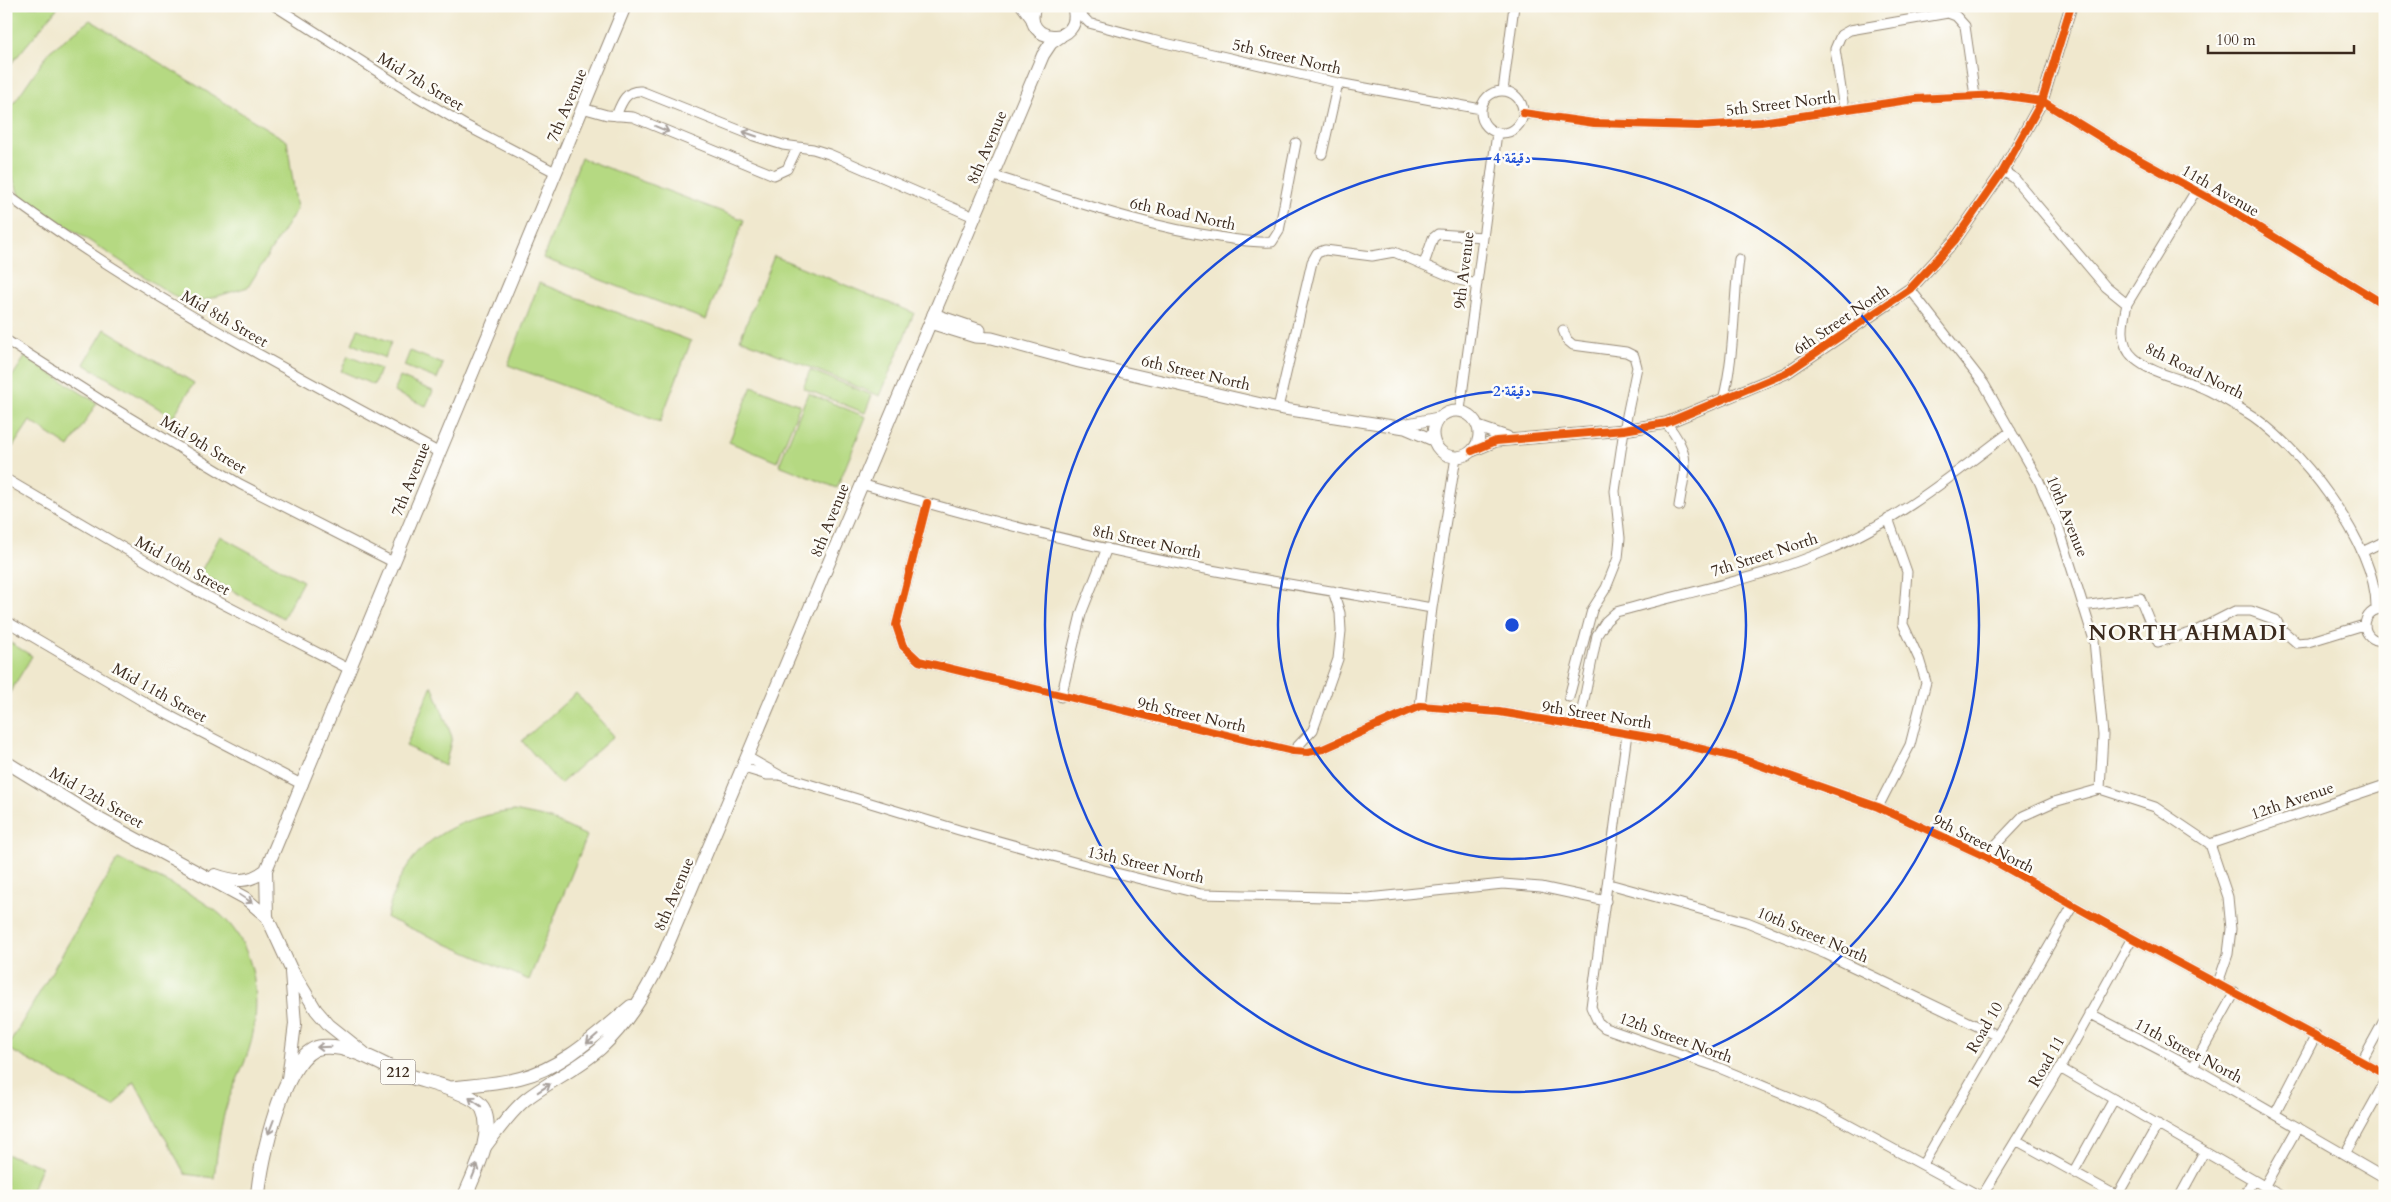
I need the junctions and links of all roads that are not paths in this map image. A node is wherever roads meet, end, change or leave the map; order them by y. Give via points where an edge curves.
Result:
1 (275, 6) edge
2 (625, 6) edge
3 (1021, 6) edge
4 (1035, 6) edge
5 (1073, 6) edge
6 (1514, 6) edge
7 (2070, 6) edge
8 (1089, 23) junction
9 (1037, 27) junction
10 (1063, 35) junction
11 (1042, 55) junction
12 (1338, 83) junction
13 (1503, 92) junction
14 (1975, 96) junction
15 (2042, 101) junction
16 (582, 108) junction
17 (1481, 109) junction
18 (1844, 109) junction
19 (1523, 113) junction
20 (616, 116) junction
21 (1496, 133) junction
22 (1296, 143) dead end
23 (797, 148) junction
24 (1322, 154) dead end
25 (2003, 171) junction
26 (555, 172) junction
27 (991, 175) junction
28 (2196, 192) junction
29 (6, 194) edge
30 (974, 217) junction
31 (1483, 237) junction
32 (1740, 259) dead end
33 (1424, 264) junction
34 (1476, 284) junction
35 (1910, 290) junction
36 (2127, 304) junction
37 (2385, 305) edge
38 (931, 319) junction
39 (1563, 330) dead end
40 (6, 340) edge
41 (1723, 400) junction
42 (1278, 408) junction
43 (1460, 410) junction
44 (1438, 418) junction
45 (1666, 424) junction
46 (1396, 426) junction
47 (1478, 427) junction
48 (1624, 430) junction
49 (2011, 432) junction
50 (1518, 439) junction
51 (1433, 440) junction
52 (1472, 451) junction
53 (438, 452) junction
54 (1456, 457) junction
55 (6, 479) edge
56 (861, 484) junction
57 (927, 503) junction
58 (1680, 506) dead end
59 (1888, 518) junction
60 (2385, 541) edge
61 (1108, 548) junction
62 (2362, 552) junction
63 (393, 562) junction
64 (1333, 591) junction
65 (2082, 606) junction
66 (1432, 608) junction
67 (2380, 609) edge
68 (6, 621) edge
69 (2364, 624) junction
70 (2385, 641) edge
71 (349, 669) junction
72 (1062, 697) junction
73 (1569, 697) dead end
74 (1420, 706) junction
75 (1579, 726) junction
76 (1628, 733) junction
77 (1294, 751) junction
78 (6, 762) edge
79 (746, 763) junction
80 (303, 784) junction
81 (2385, 784) edge
82 (2100, 789) junction
83 (1878, 807) junction
84 (2210, 844) junction
85 (1985, 856) junction
86 (172, 859) junction
87 (266, 870) junction
88 (1609, 884) junction
89 (1606, 901) junction
90 (2072, 905) junction
91 (267, 918) junction
92 (2132, 938) junction
93 (290, 967) junction
94 (2218, 983) junction
95 (2235, 992) junction
96 (643, 997) junction
97 (2089, 1013) junction
98 (2385, 1019) edge
99 (1996, 1035) junction
100 (2316, 1035) junction
101 (370, 1058) junction
102 (2362, 1061) junction
103 (2060, 1068) junction
104 (2194, 1068) junction
105 (2385, 1074) edge
106 (288, 1082) junction
107 (2385, 1082) edge
108 (448, 1088) junction
109 (2114, 1099) junction
110 (2275, 1114) junction
111 (2158, 1124) junction
112 (2298, 1127) junction
113 (2016, 1140) junction
114 (485, 1147) junction
115 (2204, 1152) junction
116 (2345, 1154) junction
117 (1923, 1164) junction
118 (2074, 1171) junction
119 (2385, 1178) edge
120 (2253, 1180) junction
121 (2264, 1187) junction
122 (258, 1196) edge
123 (465, 1196) edge
124 (1981, 1196) edge
125 (2117, 1196) edge
126 (2180, 1196) edge
127 (2244, 1196) edge
128 (2281, 1196) edge

1 - 26 street, Mid 7th Street via 464,125
2 - 16 main road, 7th Avenue
3 - 9 street
4 - 9 main road, 8th Avenue via 1032,15
5 - 8 street
5 - 10 main road via 1074,20
6 - 13 street
7 - 15 street, 6th Street North
8 - 10 street
8 - 12 street, 5th Street North
9 - 10 main road via 1054,37
9 - 11 main road, 8th Avenue
10 - 11 main road, 8th Avenue
11 - 27 main road, 8th Avenue
12 - 17 street, 5th Street North
12 - 24 street
13 - 17 street via 1489,96
13 - 19 street via 1516,97
14 - 15 street, 5th Street North via 2000,94
14 - 18 street, 5th Street North via 1915,99
14 - 18 street via 1965,26 1956,16 1948,14 1850,30 1842,35 1835,49
15 - 25 street, 6th Street North
15 - 28 street, 11th Avenue
16 - 20 street
16 - 26 main road, 7th Avenue
17 - 21 street via 1483,123
18 - 19 street, 5th Street North via 1760,122 1698,126 1594,123
19 - 21 street via 1515,128
23 -> 20 street via 737,130 641,91 626,96
20 -> 23 street via 638,119 774,175 787,169
21 - 31 street, 9th Avenue
22 - 27 street, 6th Road North via 1278,231 1272,242 1193,234
23 - 30 street via 829,154
25 - 35 street, 6th Street North via 1955,240
25 - 36 street via 2014,178 2106,287
26 - 53 main road, 7th Avenue
27 - 30 main road, 8th Avenue
28 - 36 street, 8th Road North
28 - 37 street, 11th Avenue
29 - 53 street, Mid 8th Street via 132,280 245,347
30 - 38 main road, 8th Avenue
31 - 33 street via 1438,234 1433,238
31 - 34 street, 9th Avenue
32 - 41 street
33 - 34 street
33 - 42 street via 1394,252 1376,256 1325,250 1317,253 1312,262
34 - 43 street, 9th Avenue
35 - 41 street, 6th Street North via 1786,373
35 - 49 street, 10th Avenue via 1984,384
36 - 62 street, 8th Road North via 2122,324 2124,341 2132,356 2150,369 2198,386 2245,411 2280,438 2332,496
38 - 42 street, 6th Street North via 975,337 992,338
38 - 56 main road, 8th Avenue
39 - 48 street via 1573,345 1626,352 1634,356 1638,367
40 - 63 street, Mid 9th Street via 240,484
41 - 45 street, 6th Street North
42 - 46 street, 6th Street North
43 - 44 street via 1452,410
43 - 47 street via 1475,419
44 - 46 street, 6th Street North
44 - 51 street
45 - 48 street, 6th Street North
45 - 58 street via 1684,449 1686,466
46 - 51 street, 6th Street North via 1414,430
47 - 50 street, 6th Street North
47 - 52 street via 1477,444
48 - 50 street, 6th Street North
48 - 73 street via 1615,491 1620,538 1618,558 1606,588 1592,610
49 - 59 street, 7th Street North via 1932,492
49 - 65 street, 10th Avenue via 2038,480 2058,526
50 - 52 street, 6th Street North via 1489,443
51 - 54 street via 1442,452
52 - 54 street
53 - 63 main road, 7th Avenue
54 - 66 street
55 - 71 street, Mid 10th Street via 190,587
56 - 57 street, 8th Street North
56 - 79 main road, 8th Avenue
57 - 61 street, 8th Street North
57 - 72 street, 9th Street North via 896,625 903,646 919,662
59 - 75 street, 7th Street North via 1825,551 1777,569 1616,612 1597,636
59 - 83 street via 1907,572 1903,624 1926,682 1910,744
60 - 62 street
61 - 64 street, 8th Street North
61 - 72 street via 1081,614
62 - 67 street, 8th Road North
63 - 71 main road, 7th Avenue
64 - 66 street, 8th Street North
64 - 77 street via 1340,613 1338,659 1313,730
65 - 69 street via 2140,598 2158,642 2194,632 2235,611 2251,611 2276,620 2297,643
65 - 82 street, 10th Avenue via 2094,640 2102,735
66 - 74 street
67 - 69 street, 8th Road North via 2367,615
68 - 80 street, Mid 11th Street via 151,706
69 - 70 street via 2370,638
71 - 80 main road, 7th Avenue
72 - 77 street, 9th Street North
74 - 75 street, 9th Street North via 1499,712
74 - 77 street, 9th Street North via 1322,749
75 - 76 street, 9th Street North
76 - 83 street, 9th Street North via 1739,758
76 - 88 street, 12th Street North
78 - 86 main road, Mid 12th Street
79 - 89 street, 13th Street North via 767,775 779,775 959,830 1200,894 1368,898 1503,884 1541,887
79 - 96 main road, 8th Avenue
80 - 87 main road, 7th Avenue
81 - 84 street, 12th Avenue
82 - 84 street via 2155,807
82 - 85 street via 2054,802 2024,816
83 - 85 street, 9th Street North
84 - 94 street via 2228,897 2231,929 2228,954
85 - 90 street, 9th Street North
86 - 87 main road, Mid 12th Street via 240,882
86 -> 91 main road, Mid 12th Street via 245,898
87 - 91 main road, 7th Avenue
88 - 89 street, 12th Street North
88 - 99 street, 10th Street North via 1746,922 1826,954
89 - 117 street, 12th Street North via 1591,1006 1598,1022 1605,1028 1717,1067 1821,1110
90 - 92 street, 9th Street North
90 - 99 street, Road 10
91 - 93 main road, 7th Avenue
92 - 94 street, 9th Street North
92 - 97 street, Road 11
93 - 101 main road, 7th Avenue via 329,1025
93 - 106 main road, 7th Avenue via 295,1010
94 - 95 street, 9th Street North
95 - 100 street, 9th Street North
95 - 104 street
96 -> 108 main road, 8th Avenue via 562,1060 521,1078
114 -> 96 main road, 8th Avenue via 508,1115 526,1099 601,1048
97 - 103 street, Road 11
97 - 104 street, 11th Street North
98 - 102 street
99 - 117 street, Road 10
100 - 102 street, 9th Street North
100 - 110 street
101 -> 106 main road, 212 via 334,1047 314,1048 296,1065
101 - 108 main road, 212 via 402,1074
102 - 105 street, 9th Street North
103 - 109 street
103 - 113 street, Road 11
104 - 110 street, 11th Street North
106 -> 122 main road, 212 via 264,1151
107 - 116 street
114 -> 108 main road, 212 via 482,1107
109 - 111 street
109 - 118 street
110 - 112 street, 11th Street North
111 - 115 street
111 - 125 street
112 - 116 street, 11th Street North
112 - 121 street
113 - 118 street
113 - 124 street, Road 11
123 -> 114 main road, 212
115 - 120 street
115 - 126 street
116 - 119 street, 11th Street North
117 - 124 street, 12th Street North
118 - 125 street
120 - 121 street
120 - 127 street
121 - 128 street

